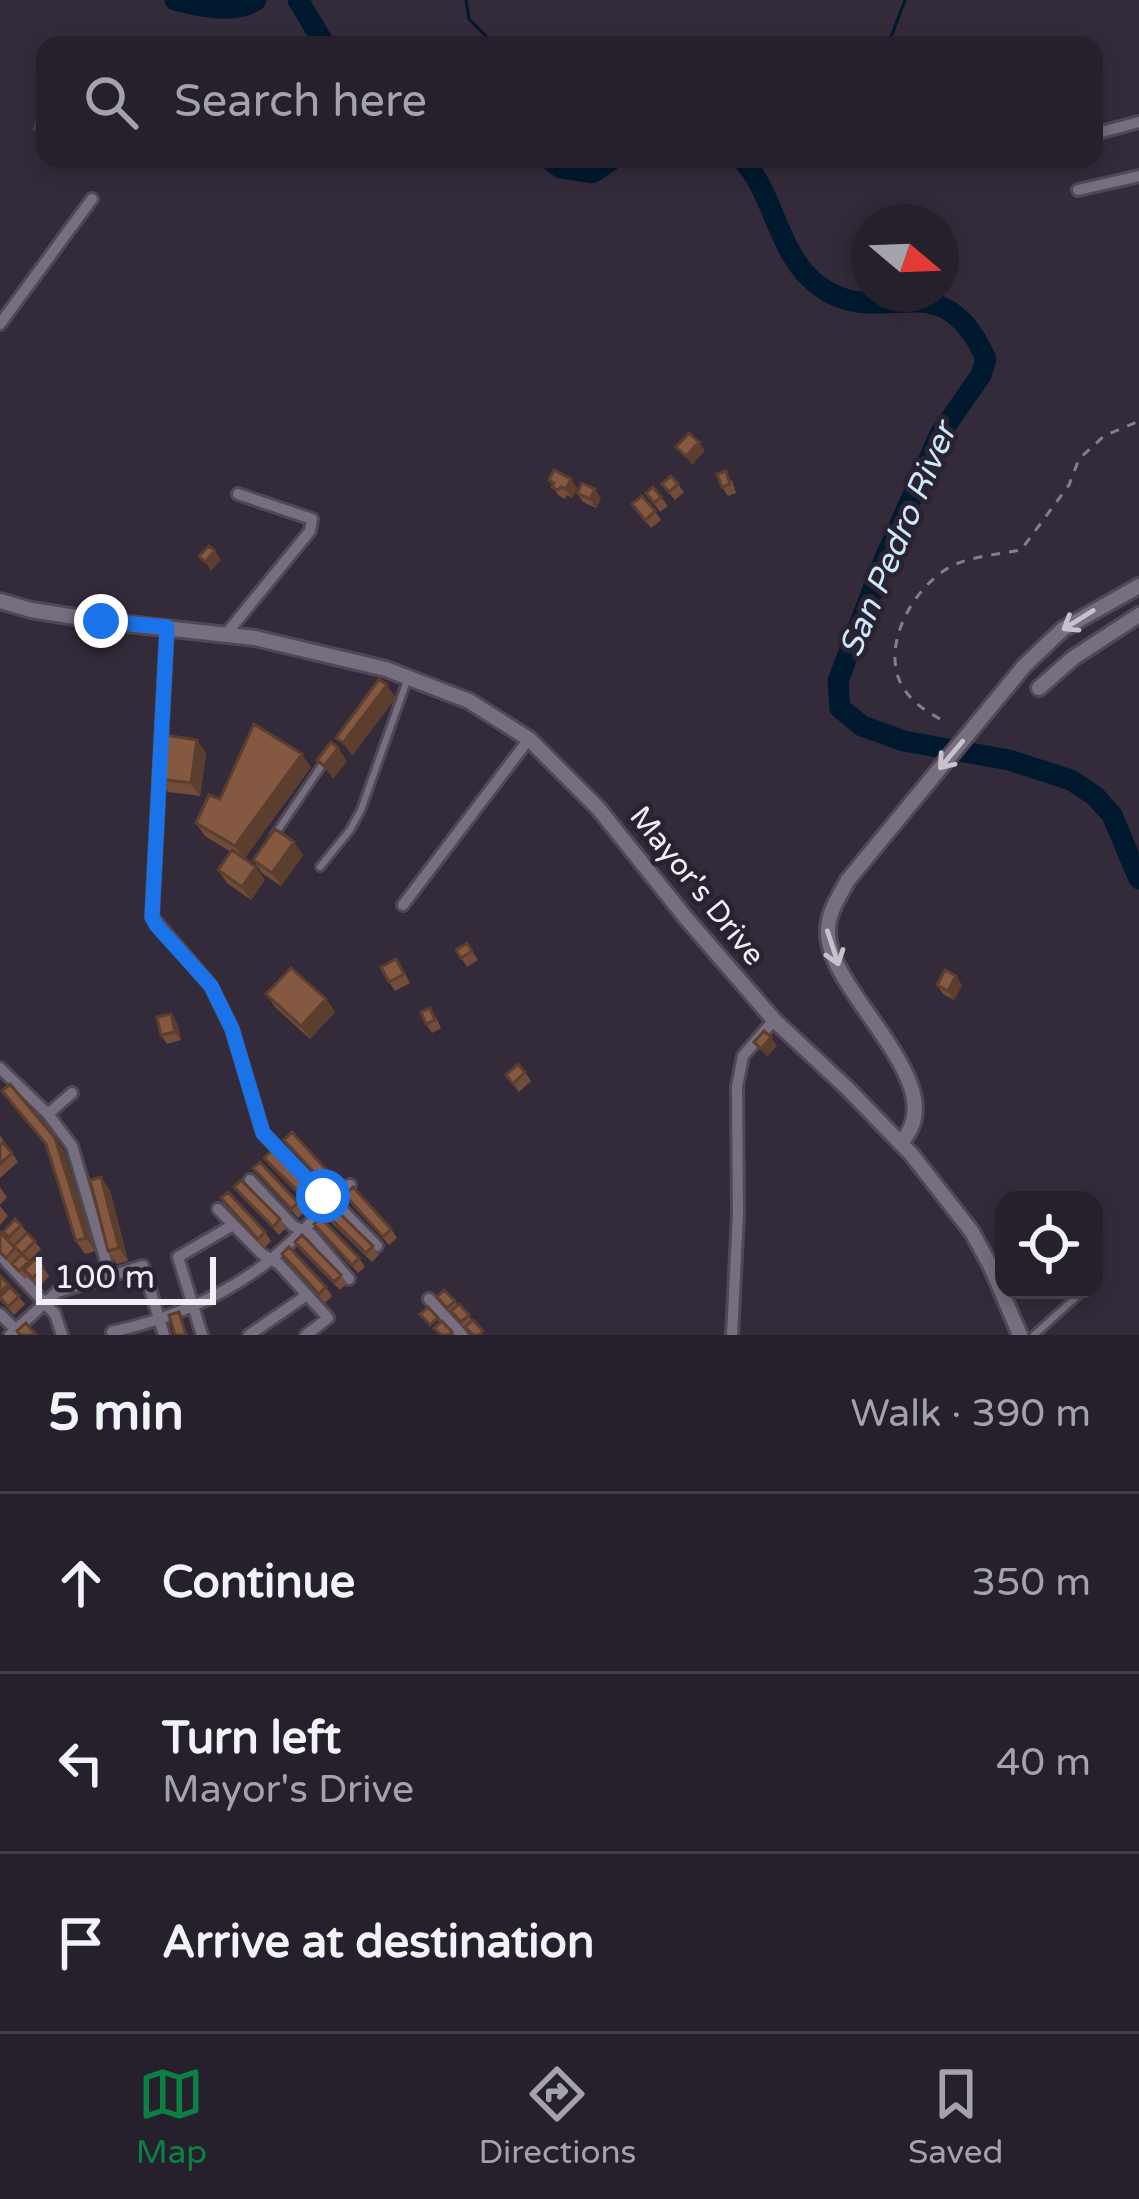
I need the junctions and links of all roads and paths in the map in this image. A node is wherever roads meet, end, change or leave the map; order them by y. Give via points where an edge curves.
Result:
1 (1139, 122) edge
2 (1103, 132) edge
3 (1139, 176) edge
4 (1078, 190) dead end
5 (92, 199) dead end
6 (0, 324) edge
7 (1139, 421) edge
8 (238, 494) dead end
9 (1139, 586) edge
10 (0, 601) edge
11 (1139, 615) edge
12 (167, 627) junction
13 (226, 634) junction
14 (408, 678) junction
15 (1039, 688) dead end
16 (940, 719) dead end
17 (529, 739) junction
18 (335, 745) edge
19 (272, 840) edge
20 (320, 867) dead end
21 (403, 905) dead end
22 (774, 1020) junction
23 (0, 1068) edge
24 (72, 1094) dead end
25 (48, 1114) junction
26 (900, 1143) junction
27 (250, 1180) dead end
28 (350, 1185) edge
29 (332, 1202) junction
30 (218, 1209) edge
31 (233, 1225) junction
32 (302, 1230) junction
33 (376, 1246) edge
34 (0, 1255) edge
35 (271, 1259) junction
36 (110, 1275) junction
37 (349, 1279) dead end
38 (307, 1295) junction
39 (429, 1299) dead end
40 (1074, 1299) edge
41 (45, 1302) junction
42 (191, 1305) junction
43 (0, 1314) edge
44 (160, 1321) junction
45 (13, 1332) edge
46 (112, 1332) edge
47 (62, 1335) edge
48 (164, 1335) edge
49 (202, 1335) edge
50 (249, 1335) edge
51 (306, 1335) edge
52 (462, 1335) edge
53 (732, 1335) edge
54 (1020, 1335) edge
55 (1034, 1335) edge

1 - 2 street
3 - 4 street
5 - 6 street
7 - 16 path via 1104,436 1079,459 1021,550 955,564 920,591 893,659 901,686
8 - 13 street via 312,519
9 -> 26 street via 1063,629 1025,665 848,880 830,915 832,955 914,1093 916,1117
10 - 12 street, Mayor's Drive
11 - 15 street
12 - 13 street, Mayor's Drive
12 - 29 street via 152,917 211,986 263,1133
13 - 14 street, Mayor's Drive
14 - 17 street, Mayor's Drive via 469,701
14 - 20 lane via 361,810
17 - 21 street
17 - 22 street, Mayor's Drive via 598,808
18 - 19 lane
22 - 26 street, Mayor's Drive
22 - 53 street via 743,1056 737,1086
23 - 25 street
24 - 25 street
25 - 36 street via 72,1146
26 - 54 street, Mayor's Drive via 972,1232
27 - 32 street
28 - 29 street
29 - 32 street
29 - 33 street
30 - 31 street
31 - 35 street
31 - 42 street via 178,1257
32 - 35 street
32 - 37 street
34 - 41 street
35 - 38 street
35 - 42 street
36 - 41 street
36 - 44 street via 142,1266
38 - 50 street
38 - 51 street via 328,1318
39 - 52 street
40 - 55 lane
41 - 45 street
41 - 47 street
42 - 44 street
42 - 49 street
43 - 45 street
44 - 46 street
44 - 48 street

